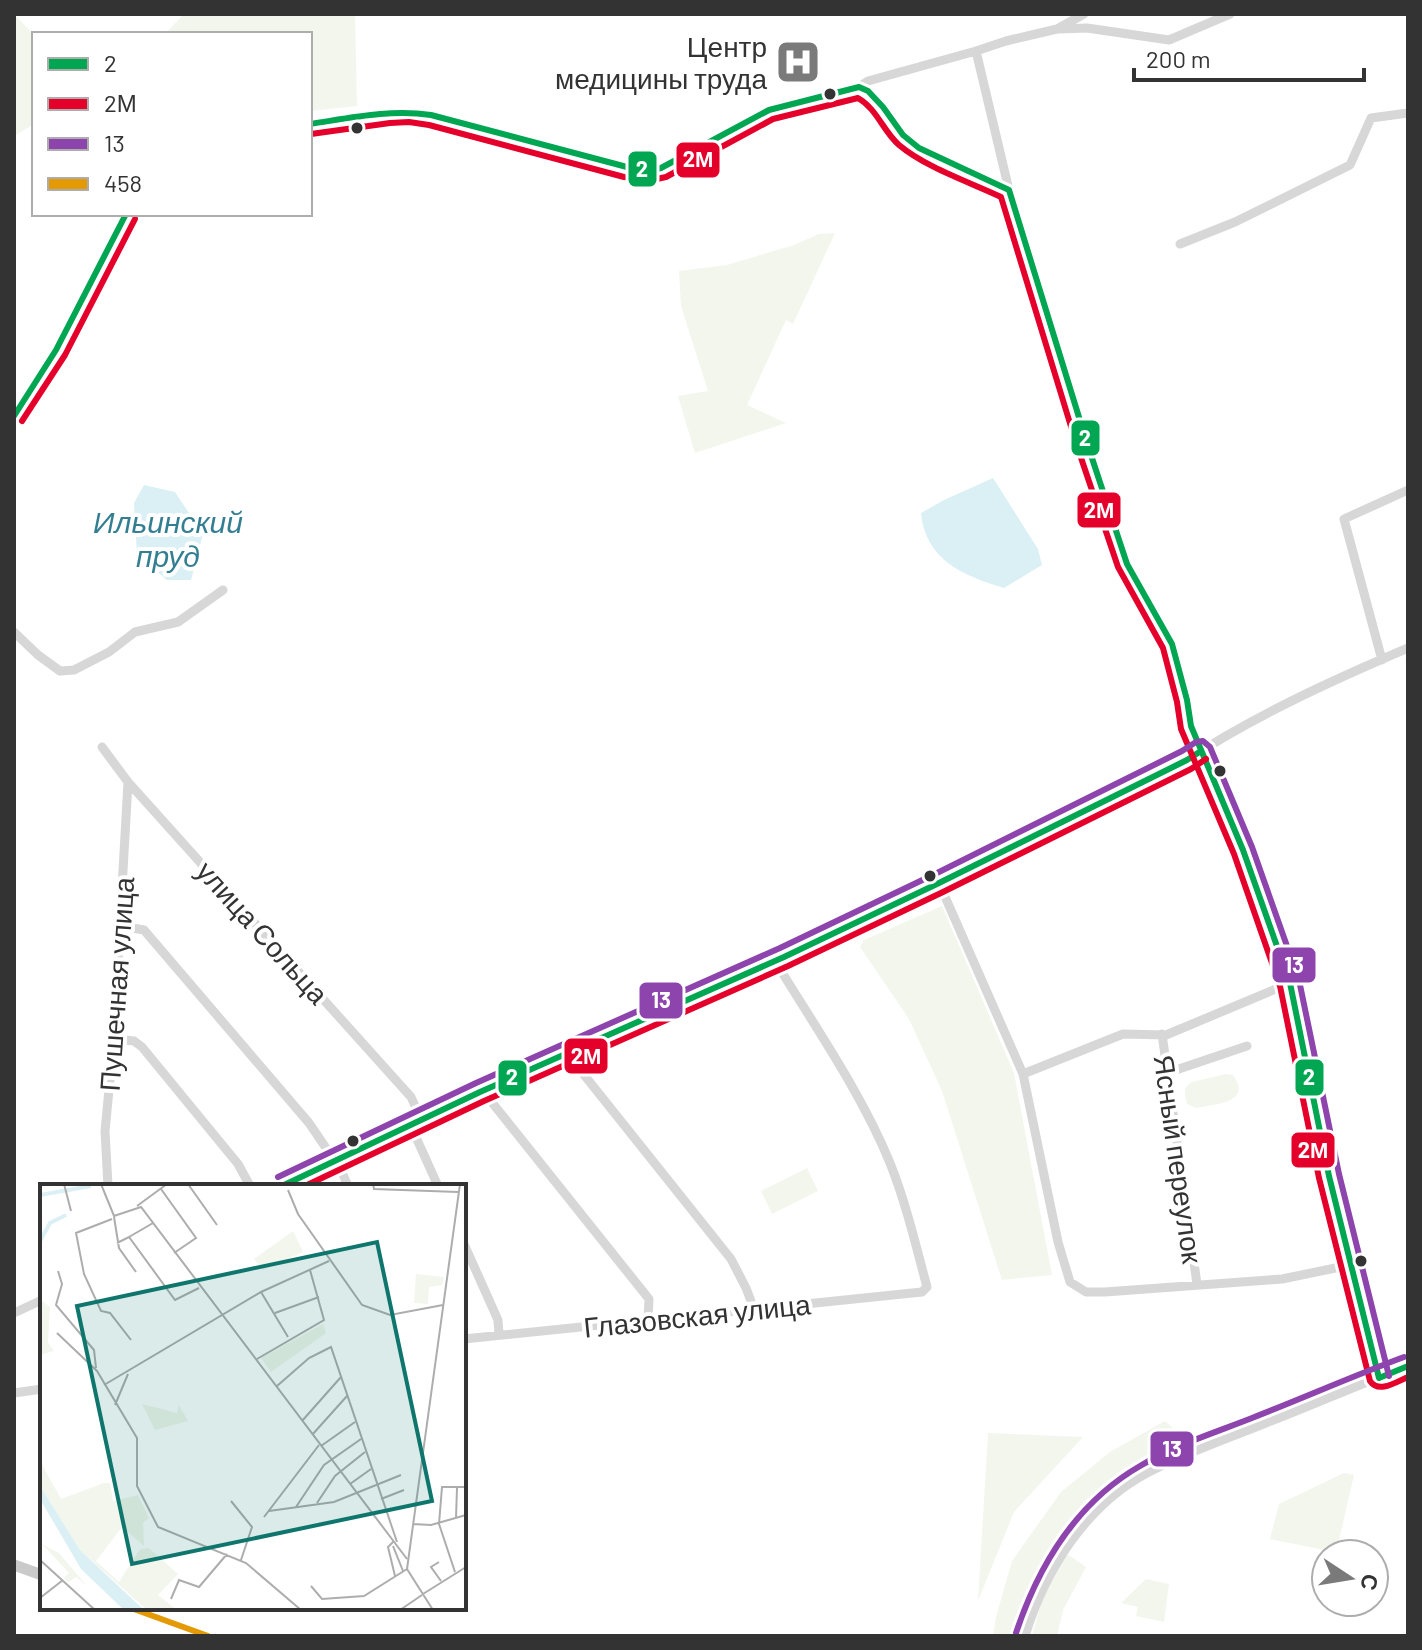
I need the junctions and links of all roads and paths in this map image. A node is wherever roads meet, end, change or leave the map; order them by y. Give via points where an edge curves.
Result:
1 (1084, 14) edge
2 (1230, 14) edge
3 (1057, 29) junction
4 (976, 51) junction
5 (859, 87) junction
6 (1408, 113) edge
7 (312, 124) edge
8 (1009, 190) junction
9 (125, 216) edge
10 (1180, 244) dead end
11 (14, 416) edge
12 (1408, 490) edge
13 (223, 590) dead end
14 (14, 632) edge
15 (1408, 648) edge
16 (1382, 660) junction
17 (102, 747) dead end
18 (1201, 751) junction
19 (128, 782) junction
20 (939, 883) junction
21 (121, 926) junction
22 (779, 959) junction
23 (1290, 983) junction
24 (1162, 1034) junction
25 (1247, 1046) dead end
26 (113, 1048) junction
27 (564, 1054) junction
28 (1167, 1073) junction
29 (1023, 1074) junction
30 (480, 1092) junction
31 (421, 1119) junction
32 (410, 1124) junction
33 (333, 1161) junction
34 (108, 1184) edge
35 (249, 1184) edge
36 (286, 1184) edge
37 (347, 1184) edge
38 (437, 1184) edge
39 (466, 1248) edge
40 (1350, 1265) junction
41 (1197, 1284) junction
42 (40, 1301) edge
43 (754, 1309) junction
44 (14, 1313) edge
45 (648, 1320) junction
46 (499, 1335) junction
47 (466, 1339) edge
48 (1408, 1366) edge
49 (1379, 1378) junction
50 (40, 1389) edge
51 (14, 1393) edge
52 (14, 1565) edge
53 (40, 1574) edge
54 (136, 1610) edge
55 (208, 1636) edge
56 (1025, 1636) edge

1 - 3 street
2 - 3 street via 1169,40
3 - 4 street
4 - 5 street
4 - 8 street
5 - 7 street via 769,110 652,170 420,113
5 - 8 street via 919,148
6 - 10 street via 1371,118 1350,165
8 - 18 street via 1127,564 1172,644
9 - 11 street via 56,350
12 - 16 street via 1344,519
13 - 14 street via 178,622 135,632 74,670 60,671
15 - 16 street
16 - 18 street
17 - 19 street, улица Сольца
18 - 20 street
18 - 23 street
19 - 21 street, Пушечная улица
19 - 31 street, улица Сольца via 411,1097
20 - 22 street
20 - 29 street
21 - 26 street, Пушечная улица
21 - 33 street via 144,930 309,1123
22 - 27 street
22 - 43 street, Глазовская улица via 880,1141 927,1287 922,1292
23 - 24 street
23 - 40 street
24 - 28 street, Ясный переулок
24 - 29 street via 1123,1034
25 - 28 street
26 - 34 street, Пушечная улица via 105,1131
26 - 35 street via 125,1040 142,1047
27 - 30 street
27 - 43 street via 731,1259
28 - 41 street, Ясный переулок
29 - 41 street via 1070,1282 1086,1292
30 - 31 street
30 - 45 street via 649,1299
31 - 32 street
32 - 33 street
32 - 38 street
33 - 36 street
33 - 37 street
39 - 46 street via 498,1320
40 - 41 street via 1282,1279
40 - 49 street
42 - 44 street
43 - 45 street, Глазовская улица
45 - 46 street, Глазовская улица
46 - 47 street, Глазовская улица
48 - 49 street
49 - 56 street via 1200,1449 1119,1491 1066,1548
50 - 51 street
52 - 53 main road
54 - 55 main road

